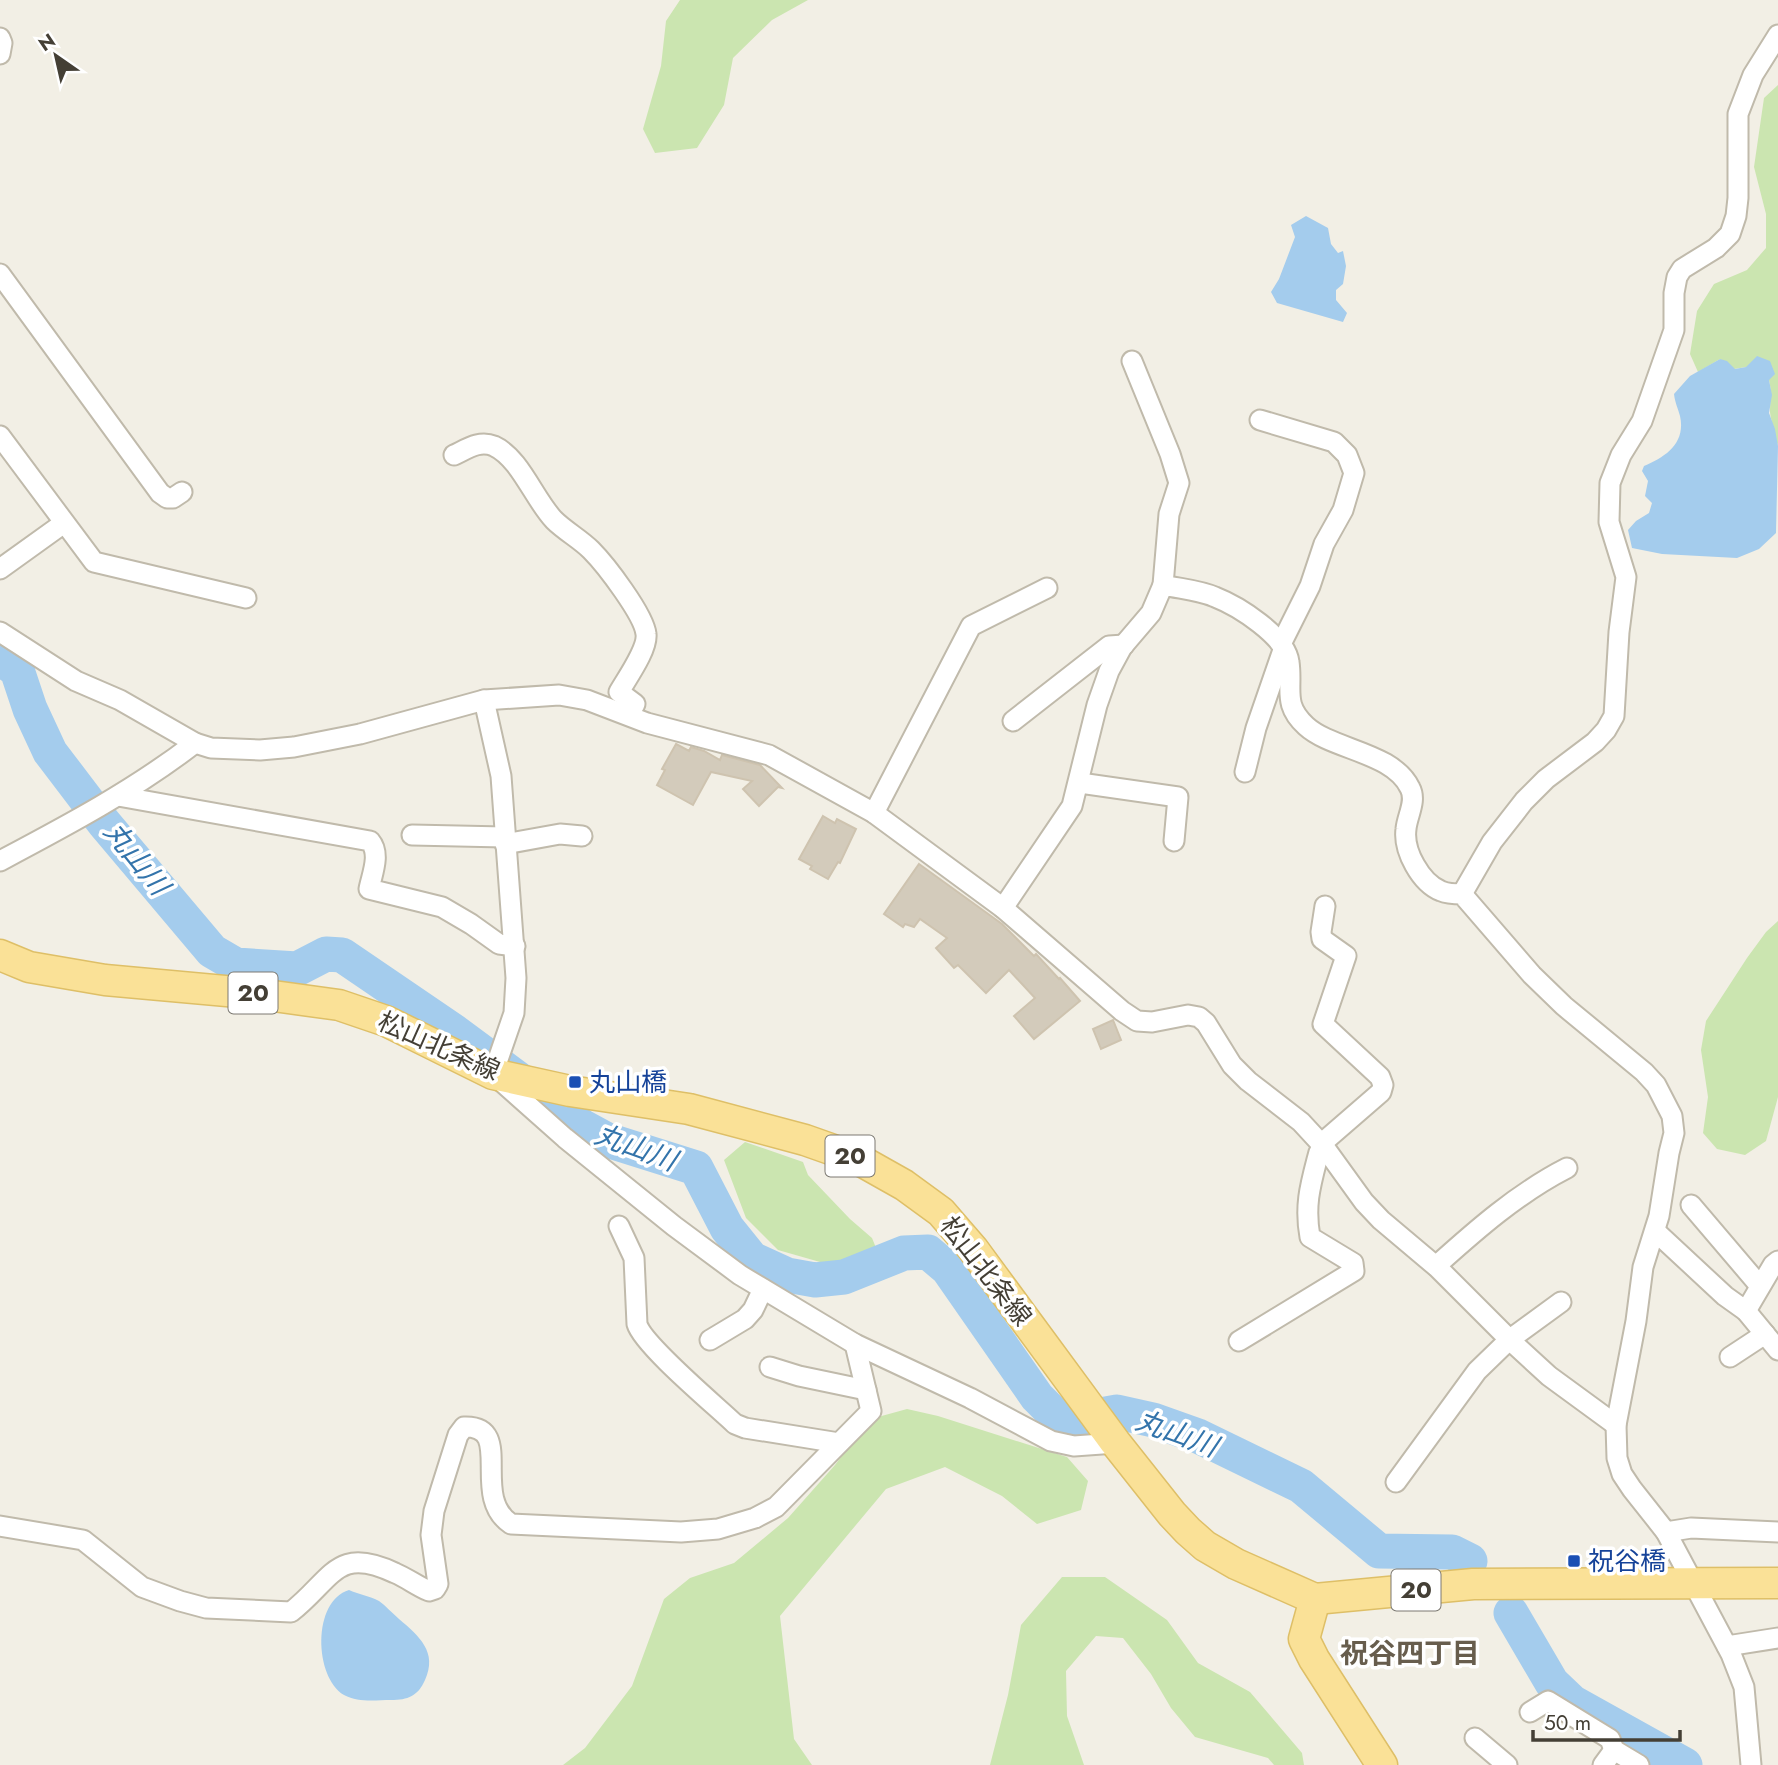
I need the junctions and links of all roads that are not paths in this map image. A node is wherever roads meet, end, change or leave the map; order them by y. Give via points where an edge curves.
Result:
1 (1778, 35) edge
2 (0, 38) edge
3 (0, 54) edge
4 (0, 274) edge
5 (1132, 361) dead end
6 (1260, 420) dead end
7 (0, 436) edge
8 (454, 454) dead end
9 (182, 492) dead end
10 (64, 523) junction
11 (0, 569) edge
12 (1163, 585) junction
13 (1047, 589) dead end
14 (246, 598) dead end
15 (0, 632) edge
16 (1124, 645) junction
17 (1282, 646) junction
18 (484, 700) junction
19 (629, 715) junction
20 (1013, 721) dead end
21 (195, 743) junction
22 (1245, 772) dead end
23 (1080, 783) junction
24 (118, 796) junction
25 (874, 813) junction
26 (412, 835) dead end
27 (582, 836) dead end
28 (505, 841) junction
29 (1174, 841) dead end
30 (0, 861) edge
31 (1462, 894) junction
32 (1325, 906) dead end
33 (1003, 908) junction
34 (515, 946) junction
35 (0, 955) edge
36 (494, 1074) junction
37 (1323, 1146) junction
38 (1567, 1168) dead end
39 (1691, 1205) dead end
40 (619, 1226) dead end
41 (1655, 1231) junction
42 (1778, 1261) edge
43 (1436, 1266) junction
44 (1760, 1286) junction
45 (763, 1289) junction
46 (1561, 1302) dead end
47 (1746, 1311) junction
48 (1765, 1334) junction
49 (710, 1340) dead end
50 (1509, 1340) junction
51 (1239, 1341) dead end
52 (856, 1344) junction
53 (1778, 1350) edge
54 (1730, 1357) dead end
55 (770, 1367) dead end
56 (866, 1390) junction
57 (1616, 1426) junction
58 (839, 1443) junction
59 (1115, 1443) junction
60 (1396, 1482) dead end
61 (0, 1526) edge
62 (1666, 1532) junction
63 (1778, 1532) edge
64 (1778, 1583) edge
65 (1695, 1585) junction
66 (1315, 1599) junction
67 (1778, 1638) edge
68 (1727, 1646) junction
69 (1530, 1712) dead end
70 (1475, 1738) dead end
71 (1609, 1758) edge
72 (1382, 1765) edge
73 (1507, 1765) edge
74 (1639, 1765) edge
75 (1751, 1765) edge

1 - 31 street via 1752,75 1738,114 1738,198 1730,233 1677,276 1674,330 1642,421 1620,455 1610,482 1609,522 1626,578 1614,716 1595,742 1524,802 1492,842
2 - 3 street
4 - 9 street via 160,493 173,498
5 - 12 street via 1179,483 1168,514
6 - 17 street via 1334,442 1347,455 1354,473 1343,510
7 - 10 street
8 - 19 street via 480,443 510,457 555,521 612,575 647,635 619,692 635,704
10 - 11 street
10 - 14 street via 94,562
12 - 16 street via 1151,613
12 - 17 street via 1231,604
13 - 25 street via 971,626
15 - 21 street via 76,681
16 - 20 street via 1110,646
16 - 23 street via 1097,705
17 - 22 street
17 - 31 street via 1289,662 1292,708 1315,734 1367,752 1402,778 1413,802 1405,832 1414,864 1439,891
18 - 19 street via 559,695
18 - 21 street via 295,747 231,749
18 - 28 street via 501,776
19 - 25 street via 769,755
21 - 24 street
23 - 29 street via 1178,797
23 - 33 street via 1061,825
24 - 30 street
24 - 34 street via 370,841 375,862 369,890 442,907 499,944
25 - 33 street
26 - 28 street
27 - 28 street
28 - 34 street
31 - 41 street via 1532,975 1656,1085 1672,1116 1674,1133
32 - 37 street via 1322,939 1346,956 1323,1024 1383,1085
33 - 37 street via 1137,1021 1188,1014 1199,1017 1232,1065
34 - 36 street via 514,1013
35 - 36 main road, 松山北条線 / 20 via 29,967 105,980 339,1005 386,1021
36 - 45 street via 674,1226
36 - 59 main road, 松山北条線 / 20 via 689,1109 806,1140 856,1158 904,1185 941,1212 973,1249
37 - 43 street via 1364,1202
37 - 51 street via 1308,1193 1310,1237 1353,1264 1354,1271
38 - 43 street via 1538,1183
39 - 44 street
40 - 58 street via 634,1258 639,1333 735,1424
41 - 47 street
41 - 57 street via 1643,1266
42 - 44 street
43 - 50 street
44 - 47 street
45 - 49 street via 745,1319
45 - 52 street
46 - 50 street
47 - 48 street
48 - 53 street
48 - 54 street
50 - 57 street
50 - 60 street via 1477,1371
52 - 56 street
52 - 59 street via 1051,1441 1073,1446
55 - 56 street
56 - 58 street via 871,1411
57 - 62 street via 1622,1474
58 - 61 street via 776,1507 755,1518 718,1529 681,1532 595,1530 511,1524 501,1517 490,1490 492,1446 486,1434 473,1426 464,1427 433,1511 435,1589 429,1591 371,1563 350,1561 291,1612 206,1608 180,1601 142,1587 83,1540
59 - 66 main road, 松山北条線 / 20 via 1172,1514 1205,1546
62 - 63 street via 1691,1528
62 - 65 street
64 - 65 main road, 松山北条線 / 20
65 - 66 main road, 松山北条線 / 20 via 1473,1584
65 - 68 street
66 - 72 main road via 1304,1639
67 - 68 street
68 - 75 street via 1744,1686
69 - 71 street via 1548,1701 1610,1739
70 - 73 street
71 - 74 street

